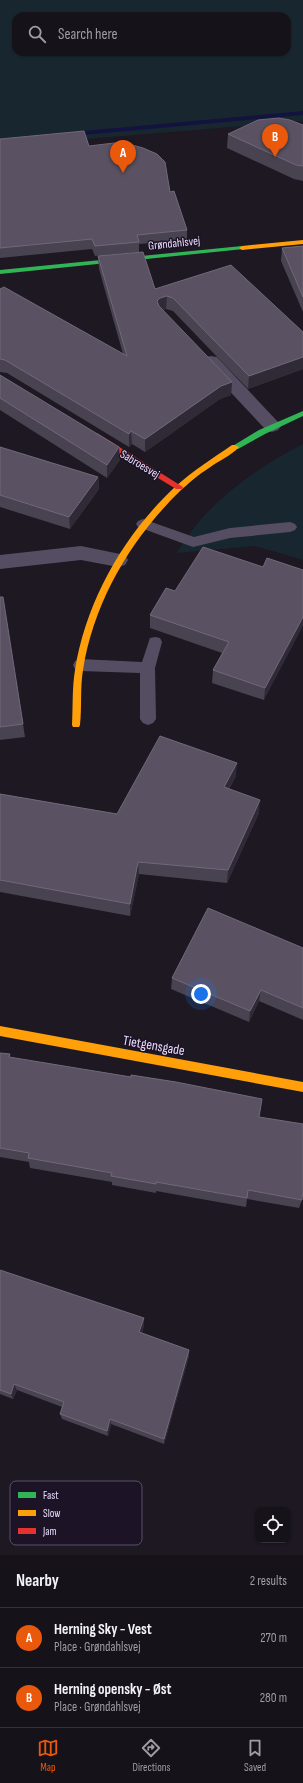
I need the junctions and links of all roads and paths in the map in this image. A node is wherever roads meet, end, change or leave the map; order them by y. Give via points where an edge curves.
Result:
1 (303, 242) edge
2 (0, 272) edge
3 (198, 348) edge
4 (303, 413) edge
5 (272, 426) junction
6 (83, 428) edge
7 (179, 487) junction
8 (143, 524) junction
9 (290, 527) dead end
10 (118, 560) junction
11 (0, 562) edge
12 (156, 642) dead end
13 (80, 665) junction
14 (148, 668) junction
15 (148, 720) dead end
16 (76, 725) dead end
17 (0, 1031) edge
18 (303, 1087) edge

1 - 2 street, Grøndahlsvej
3 - 5 street
4 - 5 street, Sabroesvej
5 - 7 street, Sabroesvej via 239,443
6 - 7 street, Sabroesvej
7 - 8 street, Sabroesvej
8 - 9 lane via 193,542 230,533
8 - 10 street, Sabroesvej
10 - 11 street via 81,553
10 - 13 street, Sabroesvej via 94,610
12 - 14 lane
13 - 14 lane
13 - 16 street, Sabroesvej
14 - 15 lane
17 - 18 street, Tietgensgade

